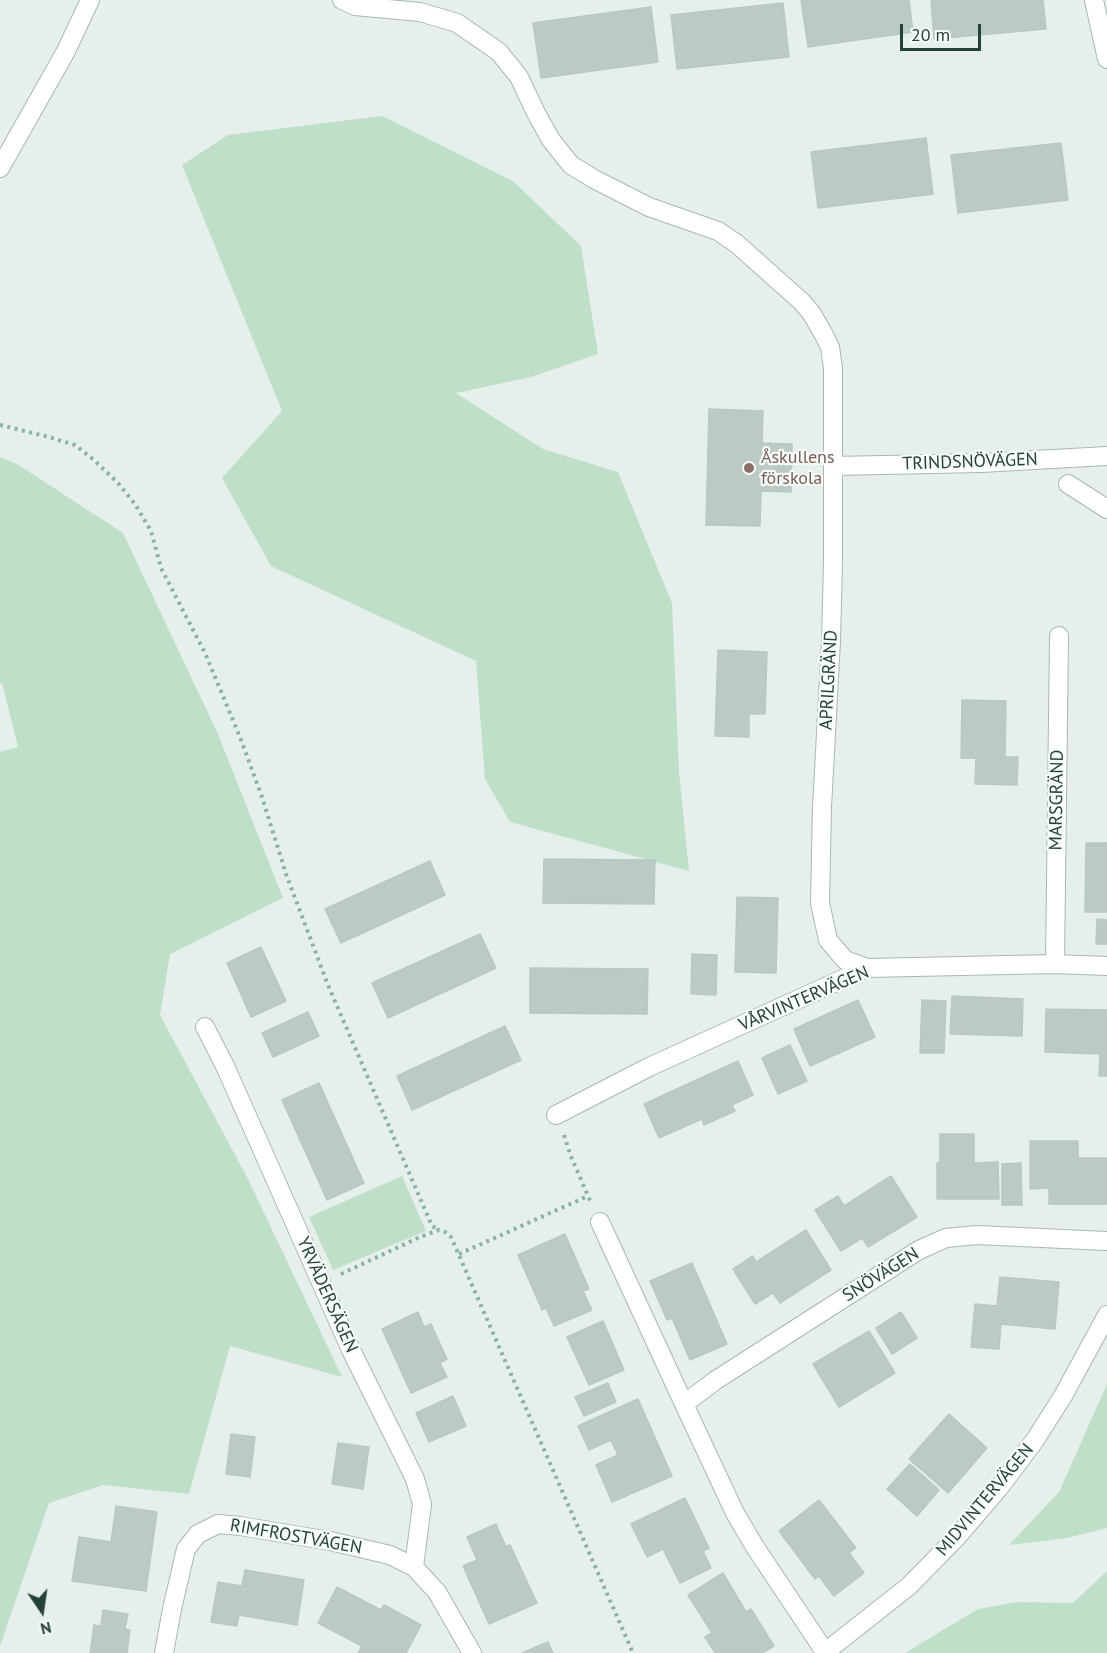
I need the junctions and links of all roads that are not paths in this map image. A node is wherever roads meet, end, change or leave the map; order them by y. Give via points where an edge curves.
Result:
1 (90, 0) edge
2 (342, 0) edge
3 (1094, 0) edge
4 (1107, 59) edge
5 (0, 168) edge
6 (1107, 456) edge
7 (833, 466) junction
8 (1068, 484) dead end
9 (1107, 508) edge
10 (1059, 636) dead end
11 (1055, 964) junction
12 (1107, 966) edge
13 (867, 968) junction
14 (205, 1027) dead end
15 (556, 1115) road end
16 (600, 1222) road end
17 (1107, 1241) edge
18 (1107, 1315) edge
19 (684, 1404) junction
20 (414, 1568) junction
21 (164, 1653) edge
22 (472, 1653) edge
23 (824, 1653) edge

1 - 5 street
2 - 7 street, APRILGRÄND via 355,6 420,12 457,23 499,52 519,76 551,141 571,165 649,207 718,231 802,302 830,347
3 - 4 street
6 - 7 street, TRINDSNÖVÄGEN
7 - 13 street, APRILGRÄND via 831,641 820,903 828,940 845,960
8 - 9 street
10 - 11 street, MARSGRÄND
11 - 12 street, VÅRVINTERVÄGEN
11 - 13 street, VÅRVINTERVÄGEN
13 - 15 street, VÅRVINTERVÄGEN via 649,1067
14 - 20 street, YRVÄDERSÄGEN via 351,1350 415,1479 422,1504
16 - 19 street
17 - 19 street, SNÖVÄGEN via 977,1235 946,1238 919,1250
18 - 23 street, MIDVINTERVÄGEN via 1063,1396 999,1488 909,1586
19 - 23 street via 735,1513
20 - 21 street, RIMFROSTVÄGEN via 390,1555 330,1541 218,1524 198,1534 186,1549
20 - 22 street, RIMFROSTVÄGEN via 437,1592

